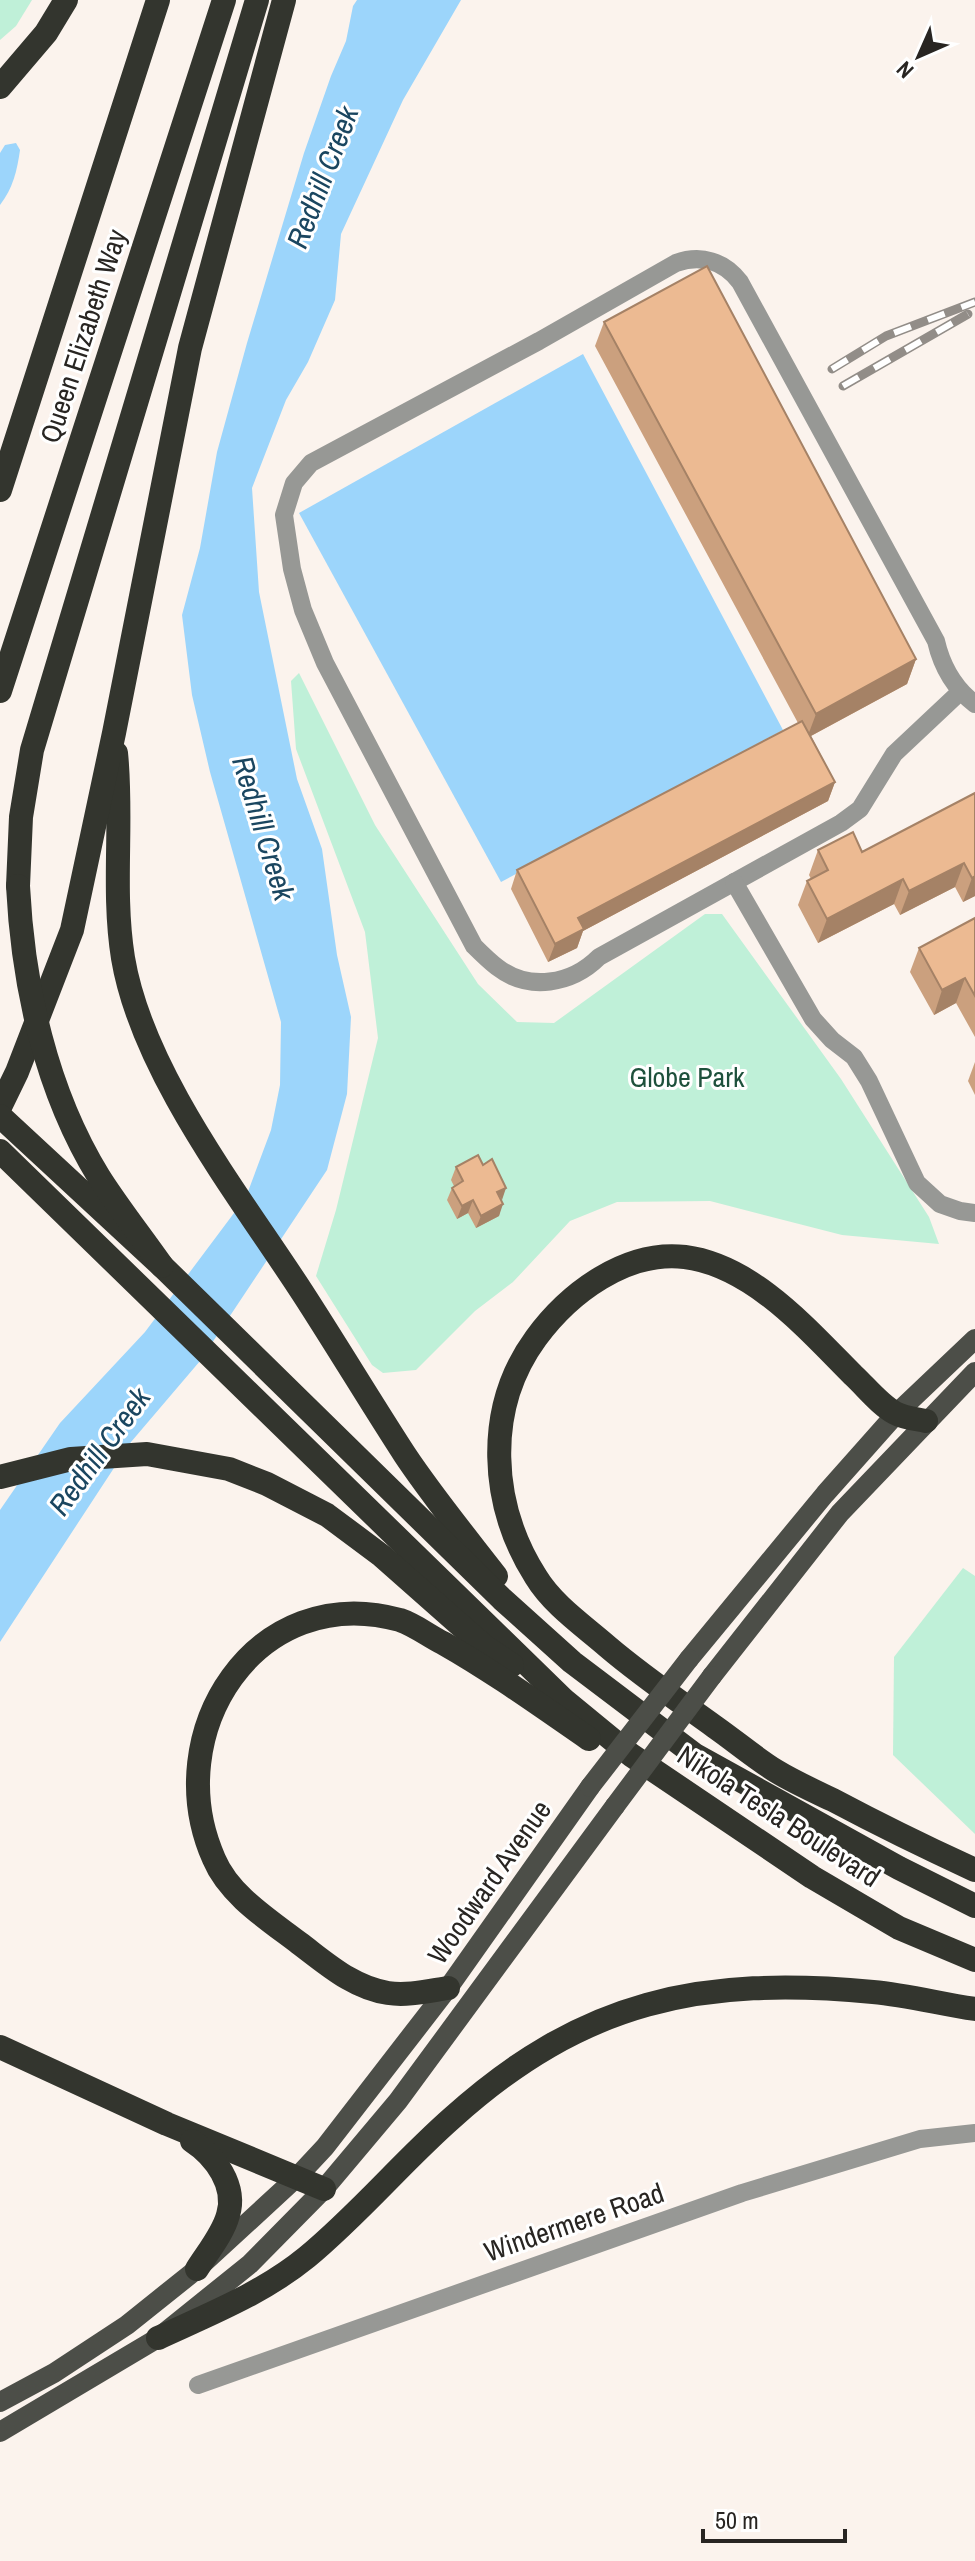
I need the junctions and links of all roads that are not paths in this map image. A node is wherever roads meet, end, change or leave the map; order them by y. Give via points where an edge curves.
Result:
1 (66, 0) edge
2 (158, 0) edge
3 (224, 0) edge
4 (257, 0) edge
5 (284, 0) edge
6 (0, 87) edge
7 (0, 490) edge
8 (0, 691) edge
9 (961, 691) junction
10 (975, 704) edge
11 (114, 733) junction
12 (734, 882) junction
13 (0, 1107) edge
14 (0, 1116) edge
15 (0, 1151) edge
16 (975, 1213) edge
17 (162, 1266) junction
18 (975, 1339) edge
19 (975, 1372) edge
20 (896, 1414) junction
21 (926, 1421) junction
22 (0, 1477) edge
23 (572, 1662) junction
24 (564, 1700) junction
25 (975, 1870) edge
26 (812, 1877) junction
27 (975, 1906) edge
28 (975, 1960) edge
29 (448, 1988) junction
30 (975, 2009) edge
31 (0, 2047) edge
32 (167, 2124) junction
33 (975, 2133) edge
34 (297, 2177) junction
35 (324, 2189) junction
36 (197, 2269) junction
37 (158, 2338) junction
38 (198, 2385) dead end
39 (0, 2402) edge
40 (0, 2432) edge

1 - 6 highway via 46,33
2 - 7 highway, Queen Elizabeth Way
3 - 8 highway, Queen Elizabeth Way
4 - 17 highway, bridge via 32,750 21,817 20,939 45,1054 98,1176
5 - 11 highway via 190,348
9 - 10 street
9 - 12 street via 894,754 860,809
9 - 12 street via 740,282 716,262 700,258 676,263 304,469 290,490 284,524 308,623 474,946 517,978 561,980
11 - 13 highway via 72,930
11 - 23 highway via 123,959 140,1021 177,1097 443,1508
12 - 16 street via 813,1019 854,1057 869,1081 917,1183 940,1204
14 - 17 highway, bridge
15 - 24 highway
17 - 23 highway
18 - 20 main road, Woodward Avenue
19 - 21 main road, Woodward Avenue
20 - 21 highway
20 - 25 highway via 773,1300 729,1270 684,1257 642,1262 585,1289 526,1352 500,1429 504,1504 537,1579 637,1671 777,1771
20 - 29 main road, Woodward Avenue, bridge via 689,1659 590,1787
21 - 35 main road, Woodward Avenue, bridge via 840,1513 712,1676 398,2101
22 - 24 highway via 71,1459 147,1454 229,1469 267,1484 327,1515 485,1647
23 - 27 highway, Nikola Tesla Boulevard via 695,1755
24 - 26 highway, Nikola Tesla Boulevard via 631,1755
26 - 28 highway, Nikola Tesla Boulevard via 899,1928
26 - 29 highway via 712,1824 474,1661 403,1621 334,1614 294,1627 251,1653 223,1686 209,1720 200,1756 198,1805 214,1861 263,1916 348,1979 386,1993
29 - 34 main road, Woodward Avenue
30 - 37 highway via 874,1992 757,1987 627,2009 566,2037 489,2087 319,2246 272,2282
31 - 32 highway
32 - 34 highway
32 - 36 highway via 218,2164 229,2197 229,2214
33 - 38 street, Windermere Road via 920,2139 742,2193
34 - 35 highway
34 - 36 main road, Woodward Avenue
35 - 37 main road, Woodward Avenue via 250,2264
36 - 39 main road, Woodward Avenue via 127,2325
37 - 40 main road, Woodward Avenue

